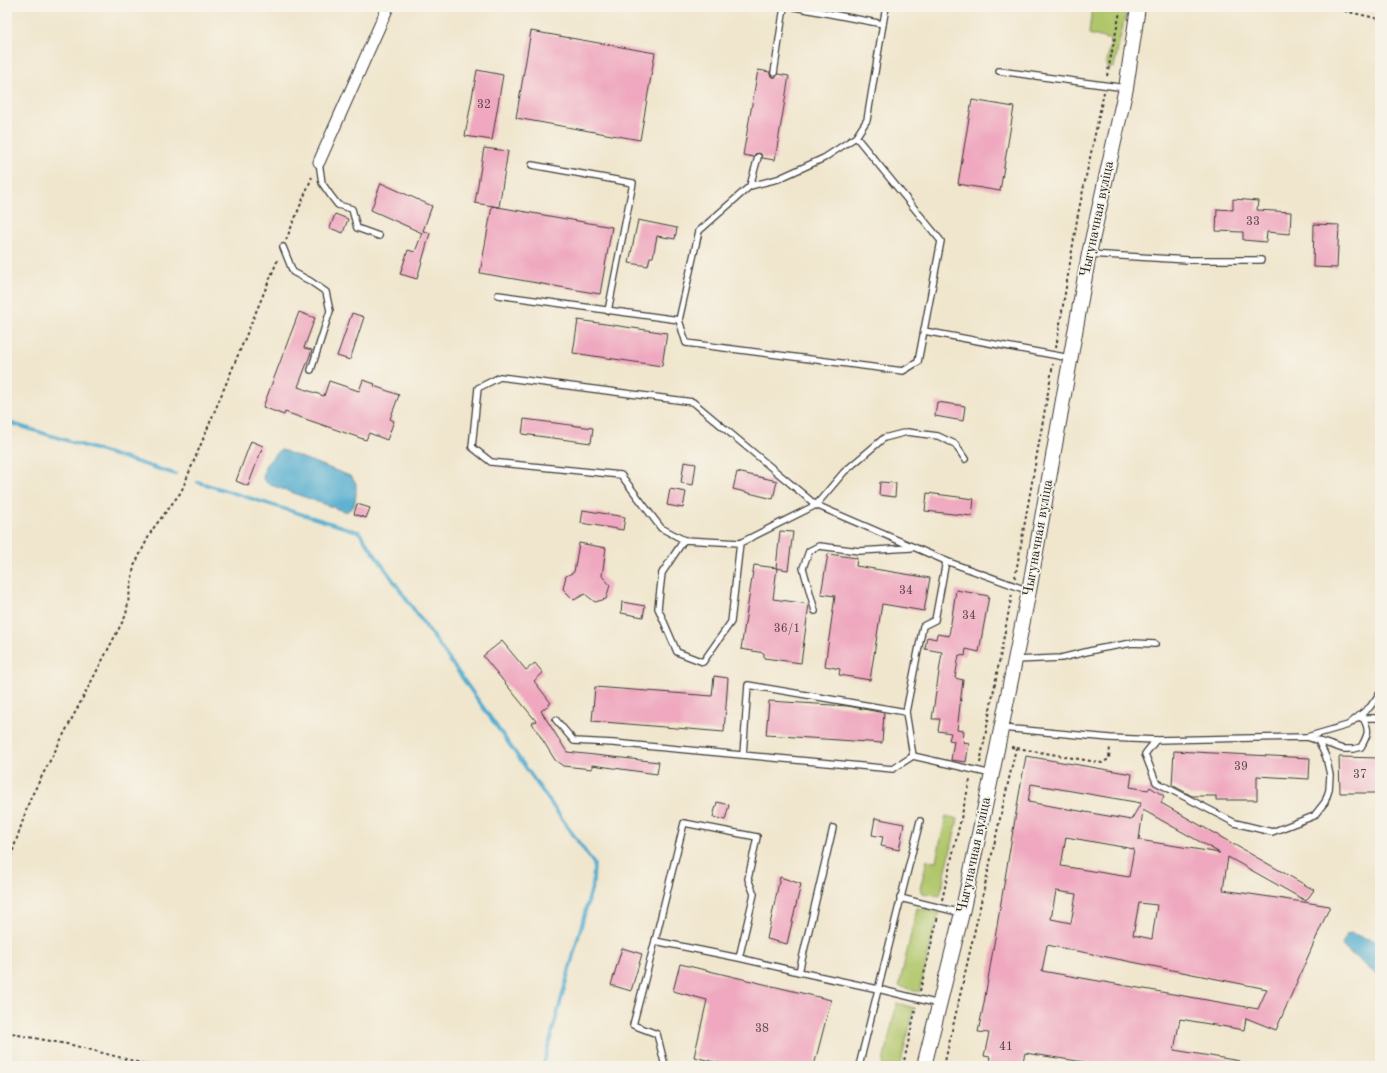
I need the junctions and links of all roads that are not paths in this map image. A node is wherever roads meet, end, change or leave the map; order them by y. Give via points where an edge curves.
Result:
1 (388, 7) edge
2 (784, 7) edge
3 (794, 7) edge
4 (886, 7) edge
5 (1138, 7) edge
6 (883, 24) junction
7 (999, 71) dead end
8 (774, 73) dead end
9 (1126, 88) junction
10 (856, 137) junction
11 (758, 157) dead end
12 (319, 162) joint
13 (532, 165) dead end
14 (750, 186) junction
15 (379, 236) dead end
16 (283, 247) road end
17 (1089, 254) junction
18 (1261, 260) dead end
19 (498, 295) dead end
20 (608, 311) junction
21 (679, 320) junction
22 (924, 331) junction
23 (1070, 358) junction
24 (311, 370) dead end
25 (965, 459) dead end
26 (816, 505) junction
27 (684, 540) junction
28 (740, 543) junction
29 (914, 548) junction
30 (946, 561) junction
31 (1029, 591) junction
32 (815, 611) dead end
33 (1155, 644) dead end
34 (1015, 660) junction
35 (1380, 694) edge
36 (906, 712) junction
37 (1360, 718) junction
38 (1380, 718) edge
39 (556, 720) dead end
40 (1001, 728) junction
41 (1307, 737) junction
42 (1156, 740) junction
43 (1318, 740) junction
44 (743, 755) junction
45 (913, 756) junction
46 (992, 774) junction
47 (920, 821) dead end
48 (833, 828) dead end
49 (900, 898) junction
50 (962, 913) junction
51 (655, 941) junction
52 (739, 958) junction
53 (799, 972) junction
54 (878, 989) junction
55 (939, 1004) junction
56 (665, 1066) edge
57 (859, 1066) edge
58 (924, 1066) edge

1 - 12 street
2 - 8 lane
3 - 6 lane
4 - 6 lane
5 - 9 street, Чыгуначная вуліца
6 - 10 lane via 867,120
7 - 9 lane
9 - 17 street, Чыгуначная вуліца
10 - 14 lane via 824,158 778,179
10 - 22 lane via 941,240
11 - 14 lane
12 - 15 lane via 322,183 338,205 352,209 357,228
13 - 20 lane via 633,183
14 - 21 lane via 699,231
16 - 24 lane via 293,272 326,292 330,311
17 - 18 lane via 1188,260
17 - 23 street, Чыгуначная вуліца
19 - 20 lane
20 - 21 lane
21 - 22 lane via 686,343 903,371 918,362
22 - 23 lane
23 - 31 street, Чыгуначная вуліца
25 - 26 lane via 955,444 938,436 907,432 884,438 844,472
26 - 27 lane via 693,402 500,377 478,388 472,448 491,462 620,476 661,528
26 - 28 lane
26 - 29 lane
27 - 28 lane
27 - 28 lane via 662,573 658,608 677,652 703,662 731,622
29 - 30 lane
29 - 32 lane via 859,551 819,546 809,552 803,568
30 - 31 lane
30 - 36 lane via 934,620 923,626
31 - 34 street, Чыгуначная вуліца
33 - 34 lane via 1132,643 1061,658
34 - 40 street, Чыгуначная вуліца
35 - 37 lane
36 - 44 lane via 748,685
36 - 45 lane
37 - 38 lane
37 - 41 lane via 1348,725
37 - 43 lane via 1368,726 1367,738 1361,747 1343,749
39 - 44 lane via 574,741
40 - 42 lane
40 - 46 street, Чыгуначная вуліца
41 - 42 lane
41 - 43 lane
42 - 43 lane via 1145,754 1156,782 1235,823 1272,832 1314,816 1324,802 1329,790 1330,775 1326,757
44 - 45 lane via 893,769
45 - 46 lane
46 - 50 street, Чыгуначная вуліца
47 - 49 lane
48 - 53 lane
49 - 50 lane
49 - 54 lane
50 - 55 street, Чыгуначная вуліца
51 - 52 lane
51 - 52 lane via 684,823 757,838 748,879 754,894
51 - 56 lane via 633,1025 657,1034
52 - 53 lane
53 - 54 lane
54 - 55 lane
54 - 57 lane
55 - 58 street, Чыгуначная вуліца

